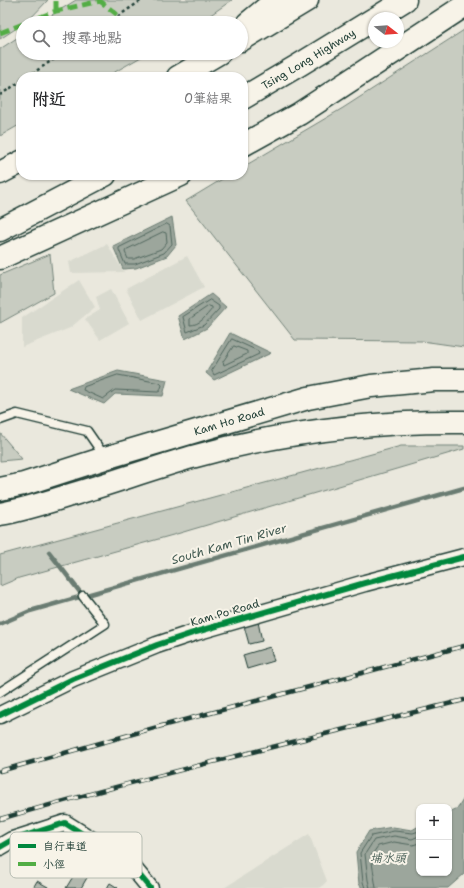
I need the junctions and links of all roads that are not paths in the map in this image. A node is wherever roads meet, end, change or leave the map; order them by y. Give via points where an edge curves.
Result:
1 (276, 0) edge
2 (307, 0) edge
3 (405, 0) edge
4 (464, 6) edge
5 (386, 12) edge
6 (248, 23) edge
7 (368, 23) edge
8 (248, 36) edge
9 (200, 60) edge
10 (207, 60) edge
11 (184, 72) edge
12 (187, 72) edge
13 (248, 95) edge
14 (248, 141) edge
15 (16, 165) edge
16 (0, 173) edge
17 (95, 180) edge
18 (169, 180) edge
19 (0, 230) edge
20 (0, 258) edge
21 (464, 380) edge
22 (0, 420) edge
23 (464, 422) edge
24 (106, 458) junction
25 (0, 489) edge
26 (0, 514) edge
27 (464, 557) edge
28 (83, 596) dead end
29 (0, 692) edge
30 (0, 715) edge
31 (37, 832) edge
32 (79, 832) edge
33 (10, 841) edge
34 (0, 847) edge
35 (142, 878) edge
36 (150, 888) edge

1 - 6 main road
2 - 8 main road
3 - 5 main road, Tsing Long Highway
4 - 14 main road via 299,114
7 - 13 main road, Tsing Long Highway
9 - 11 main road
10 - 12 main road
15 - 16 main road
17 - 19 main road
18 - 20 main road
21 - 24 main road, Kam Ho Road via 402,382 339,391
22 - 24 lane via 17,414 87,432
23 - 26 main road via 376,424 273,438 192,457 39,505
24 - 25 main road, Kam Ho Road
27 - 30 street, Kam Po Road via 157,645 80,676
28 - 29 lane via 105,624
31 - 32 street via 65,823
33 - 34 street
35 - 36 street

